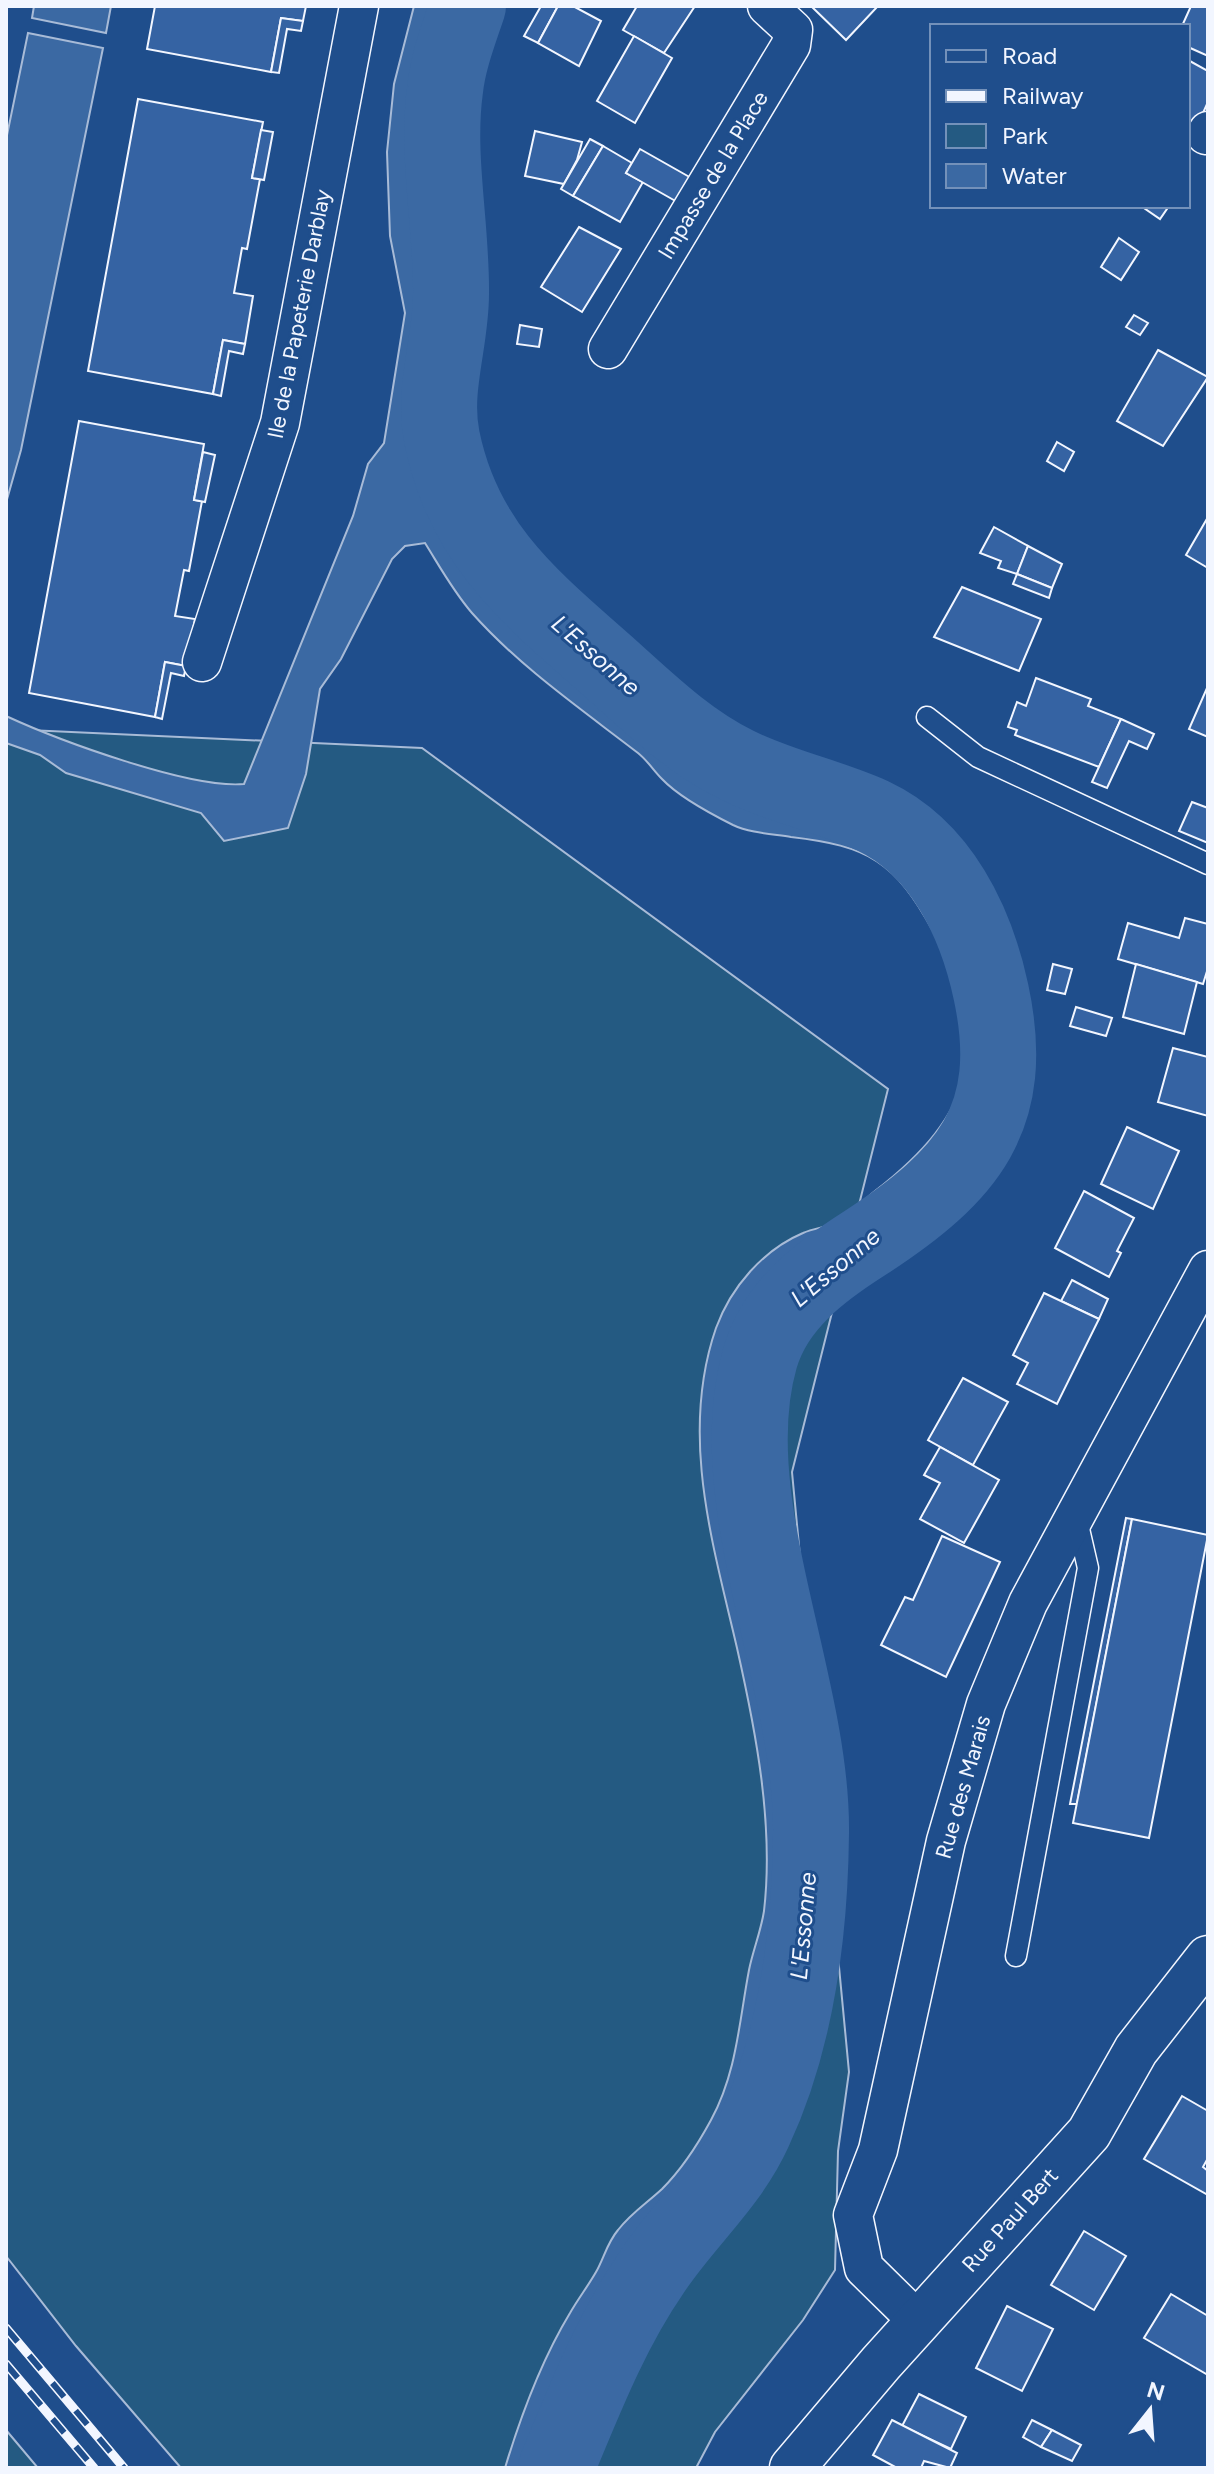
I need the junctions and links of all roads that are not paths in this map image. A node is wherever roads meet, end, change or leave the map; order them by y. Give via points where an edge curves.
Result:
1 (359, 6) edge
2 (767, 6) edge
3 (608, 349) dead end
4 (202, 662) dead end
5 (927, 717) dead end
6 (1208, 864) edge
7 (1208, 1270) edge
8 (1076, 1516) junction
9 (1016, 1956) dead end
10 (1208, 1958) edge
11 (919, 2322) junction
12 (792, 2468) edge

1 - 4 street, Ile de la Papeterie Darblay via 280,423
2 - 3 street, Impasse de la Place via 793,30 791,45
5 - 6 lane via 978,757
7 - 8 street, Rue des Marais
8 - 9 lane via 1088,1568
8 - 11 street, Rue des Marais via 1028,1603 986,1704 946,1841 878,2150 853,2215 864,2268
10 - 11 street, Rue Paul Bert via 1136,2050 1089,2133
11 - 12 street, Rue Paul Bert

